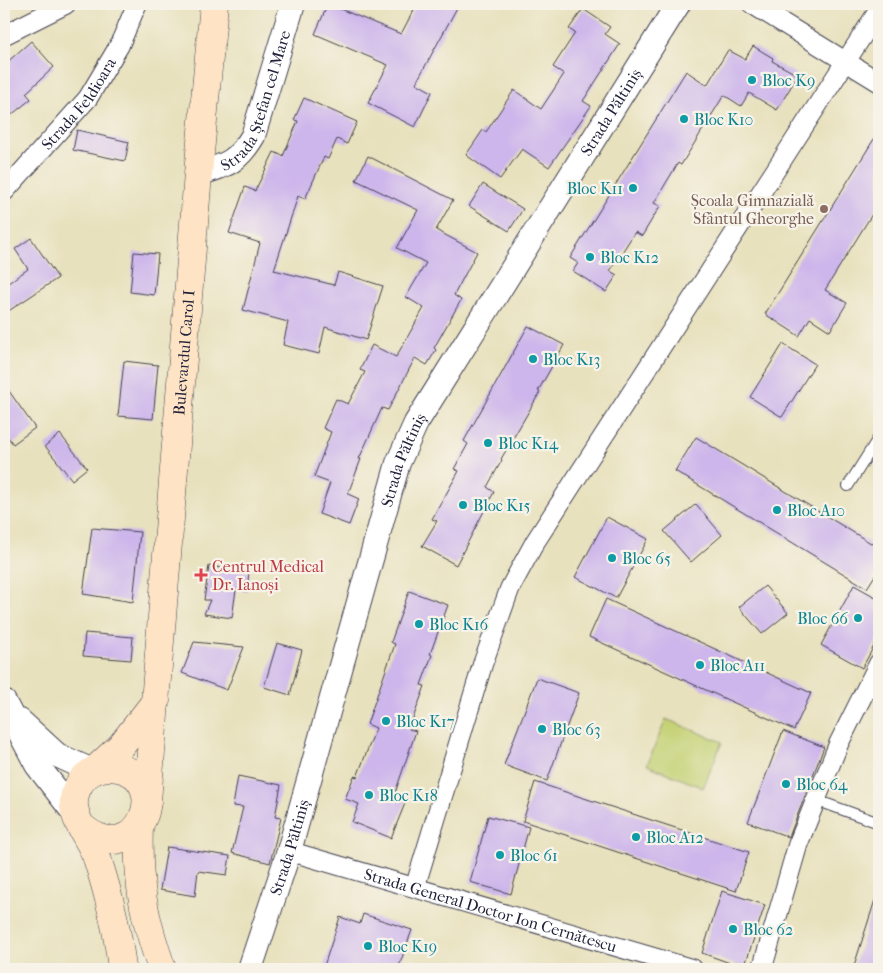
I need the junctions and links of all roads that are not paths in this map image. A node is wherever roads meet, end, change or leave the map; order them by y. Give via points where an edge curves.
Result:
1 (66, 4) edge
2 (137, 4) edge
3 (214, 4) edge
4 (293, 4) edge
5 (752, 4) edge
6 (671, 6) edge
7 (879, 10) edge
8 (4, 35) edge
9 (844, 61) junction
10 (879, 82) edge
11 (198, 174) junction
12 (4, 192) edge
13 (879, 437) edge
14 (848, 486) dead end
15 (879, 663) edge
16 (156, 700) junction
17 (7, 708) edge
18 (94, 770) junction
19 (816, 800) junction
20 (143, 814) junction
21 (79, 821) junction
22 (879, 823) edge
23 (289, 851) junction
24 (415, 888) junction
25 (122, 969) edge
26 (162, 969) edge
27 (250, 969) edge
28 (693, 969) edge
29 (762, 969) edge

1 - 8 street
2 - 12 street, Strada Feldioara via 119,46 88,98
3 - 11 main road, Bulevardul Carol I
4 - 11 street, Strada Ștefan cel Mare via 253,136 229,165
5 - 9 street
6 - 23 street, Strada Păltiniș via 416,423 398,463
7 - 9 street
9 - 10 street
9 - 24 street via 535,542 510,588 483,664
11 - 16 main road, Bulevardul Carol I
13 - 14 lane
15 - 19 street via 838,743
16 - 18 main road via 121,746
16 - 20 main road, Bulevardul Carol I
17 - 18 street via 57,754
17 - 21 street via 37,765
18 - 20 main road via 110,766 135,776 144,788
18 - 21 main road via 78,785 73,804
19 - 22 lane
19 - 29 street via 798,844
20 - 21 main road via 128,836 107,840 97,837
20 - 26 main road, Bulevardul Carol I via 138,867 142,904
21 - 25 main road via 96,856 112,906
23 - 24 street, Strada General Doctor Ion Cernătescu
23 - 27 street, Strada Păltiniș
24 - 28 street, Strada General Doctor Ion Cernătescu

